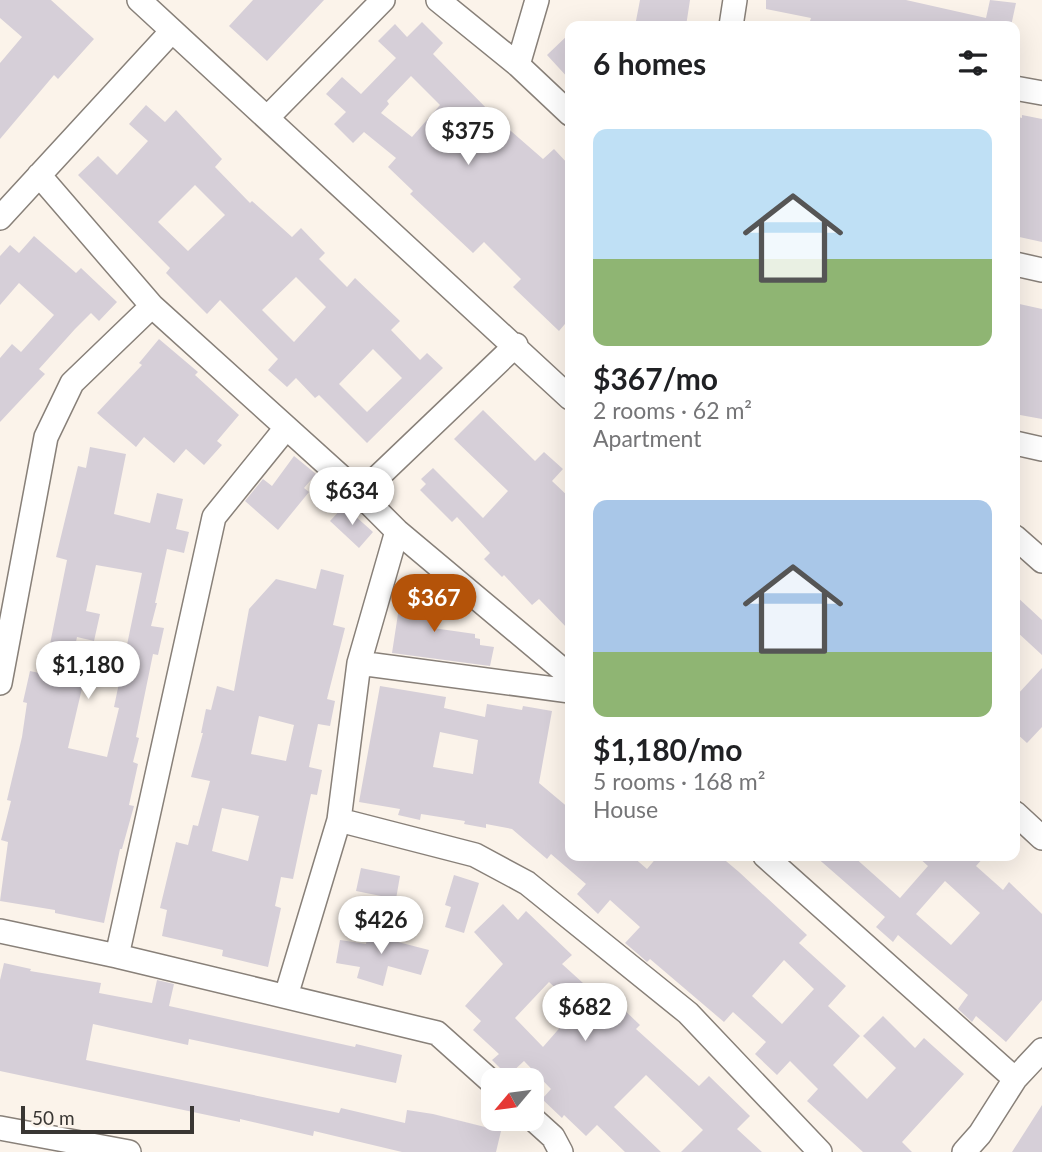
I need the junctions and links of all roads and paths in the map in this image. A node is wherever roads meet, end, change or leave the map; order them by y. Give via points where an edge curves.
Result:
1 (139, 0) edge
2 (383, 0) edge
3 (438, 0) edge
4 (537, 0) edge
5 (735, 0) edge
6 (732, 21) edge
7 (172, 31) junction
8 (518, 65) junction
9 (1020, 89) edge
10 (1042, 93) edge
11 (565, 109) edge
12 (267, 118) junction
13 (39, 175) junction
14 (0, 218) edge
15 (1020, 265) edge
16 (1042, 270) edge
17 (152, 306) junction
18 (516, 345) junction
19 (565, 393) edge
20 (286, 428) junction
21 (1020, 444) edge
22 (1042, 449) edge
23 (360, 494) junction
24 (397, 531) junction
25 (1020, 541) edge
26 (1042, 561) edge
27 (359, 663) junction
28 (565, 673) edge
29 (0, 683) edge
30 (565, 690) edge
31 (1020, 818) edge
32 (339, 820) junction
33 (1042, 838) edge
34 (771, 861) edge
35 (0, 932) edge
36 (117, 956) junction
37 (286, 996) junction
38 (1042, 1050) edge
39 (481, 1072) edge
40 (1014, 1079) junction
41 (0, 1128) edge
42 (544, 1129) edge
43 (987, 1143) edge
44 (129, 1152) edge
45 (561, 1152) edge
46 (820, 1152) edge
47 (964, 1152) edge

1 - 7 street
2 - 12 street
3 - 8 street
4 - 8 street
5 - 6 street
7 - 12 street
7 - 13 street
8 - 11 street
9 - 10 street
12 - 18 street
13 - 14 street
13 - 17 street
15 - 16 street
17 - 20 street
17 - 29 street via 72,383 46,437
18 - 19 street
18 - 23 street
20 - 23 street
20 - 36 street via 214,517
21 - 22 street
23 - 24 street
24 - 27 street
24 - 28 street
25 - 26 street
27 - 30 street
27 - 32 street
31 - 33 street
32 - 37 street
32 - 46 street via 475,855 527,883 688,1013
34 - 40 street
35 - 36 street
36 - 37 street
37 - 39 street via 437,1033
38 - 40 street
40 - 43 street
41 - 44 street
42 - 45 street
43 - 47 street

